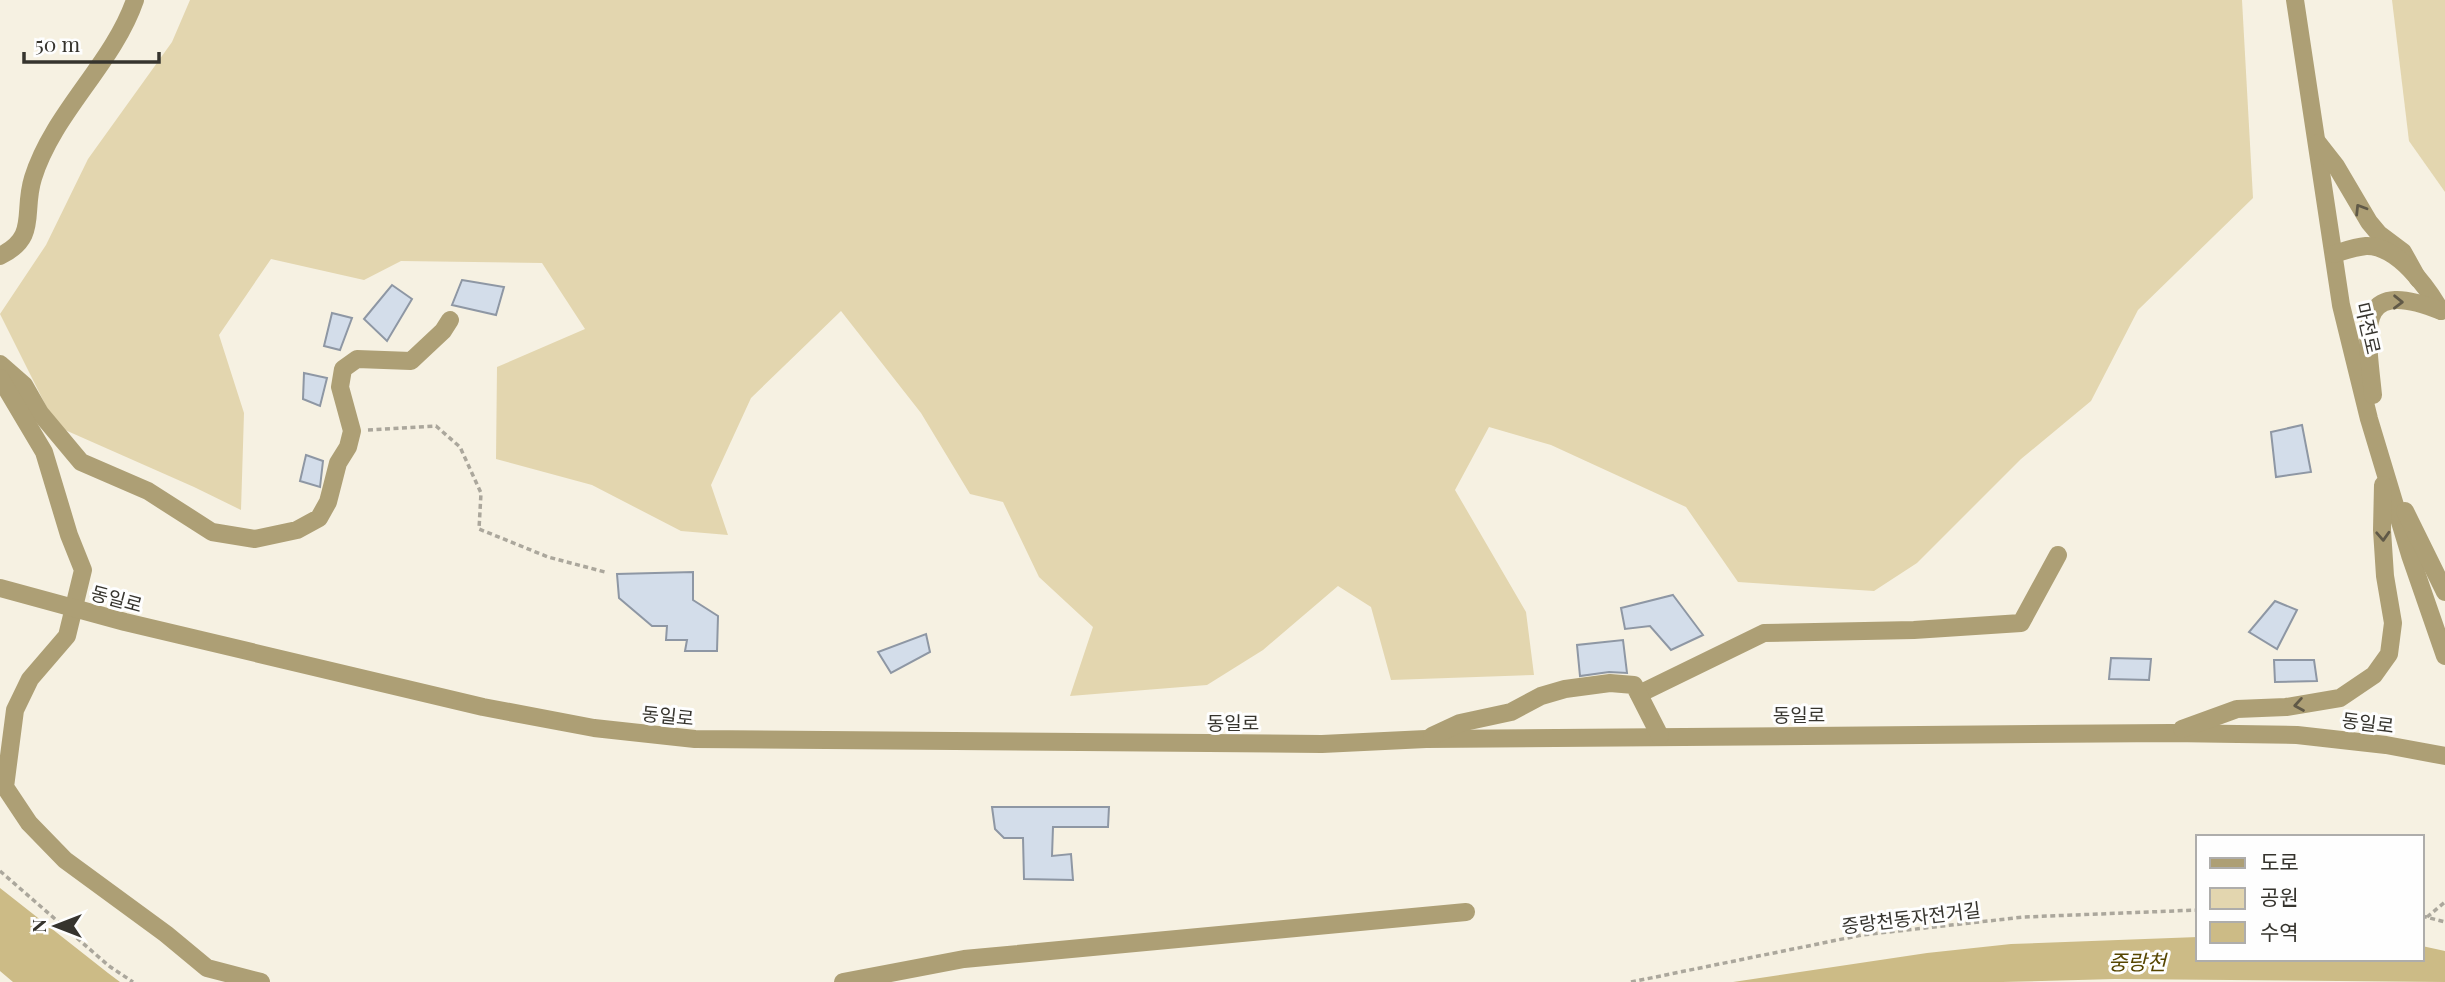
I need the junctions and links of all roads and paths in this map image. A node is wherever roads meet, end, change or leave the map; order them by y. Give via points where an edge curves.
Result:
1 (135, 0) edge
2 (2295, 0) edge
3 (2316, 141) junction
4 (2334, 254) junction
5 (0, 256) edge
6 (2418, 279) junction
7 (2443, 314) edge
8 (450, 320) dead end
9 (0, 364) edge
10 (0, 378) edge
11 (352, 431) junction
12 (2378, 447) junction
13 (2384, 468) junction
14 (2058, 555) dead end
15 (605, 572) dead end
16 (0, 588) edge
17 (2445, 592) edge
18 (75, 608) junction
19 (2445, 656) edge
20 (1639, 694) junction
21 (2171, 733) junction
22 (1660, 736) junction
23 (1426, 739) junction
24 (2445, 756) edge
25 (3, 790) edge
26 (0, 872) edge
27 (2445, 902) edge
28 (2196, 910) edge
29 (1465, 912) dead end
30 (2425, 917) edge
31 (2445, 922) edge
32 (133, 982) edge
33 (261, 982) edge
34 (843, 982) edge
35 (1631, 982) edge

1 - 5 street via 124,28 83,87 38,167 24,238 16,249
2 - 3 street, 마전로
3 - 4 street, 마전로
6 -> 3 street via 2403,252 2369,222
4 - 6 street via 2367,246 2393,254
4 - 12 street, 마전로 via 2341,306
6 - 7 street
12 -> 7 street via 2368,340 2371,314 2389,300 2425,304
8 - 11 street via 411,361 357,359 343,369 341,387
9 - 11 street via 24,385 40,413 81,462 148,491 212,532 255,539 297,530 319,518
10 - 18 street via 44,452 83,570
11 - 15 path via 436,426 460,447 481,493 479,529
12 - 13 street, 마전로
13 - 17 street
13 - 19 street, 마전로
13 -> 21 street via 2382,530 2393,623 2389,654 2374,675 2340,698 2286,708 2237,709
14 - 20 street via 2021,623 1764,633
16 - 18 street, 동일로
18 - 23 street, 동일로 via 482,706 594,728 695,739 1322,744
18 - 25 street via 67,636 30,679 15,710
20 - 22 street
20 - 23 street via 1634,684 1566,688 1511,712 1460,723
21 - 22 street, 동일로
21 - 24 street, 동일로 via 2297,735
22 - 23 street, 동일로
25 - 33 street via 65,860 206,968
26 - 32 path
27 - 30 path
28 - 35 path, 중랑천동자전거길 via 2024,917 1862,935
29 - 34 street via 964,959
30 - 31 path

